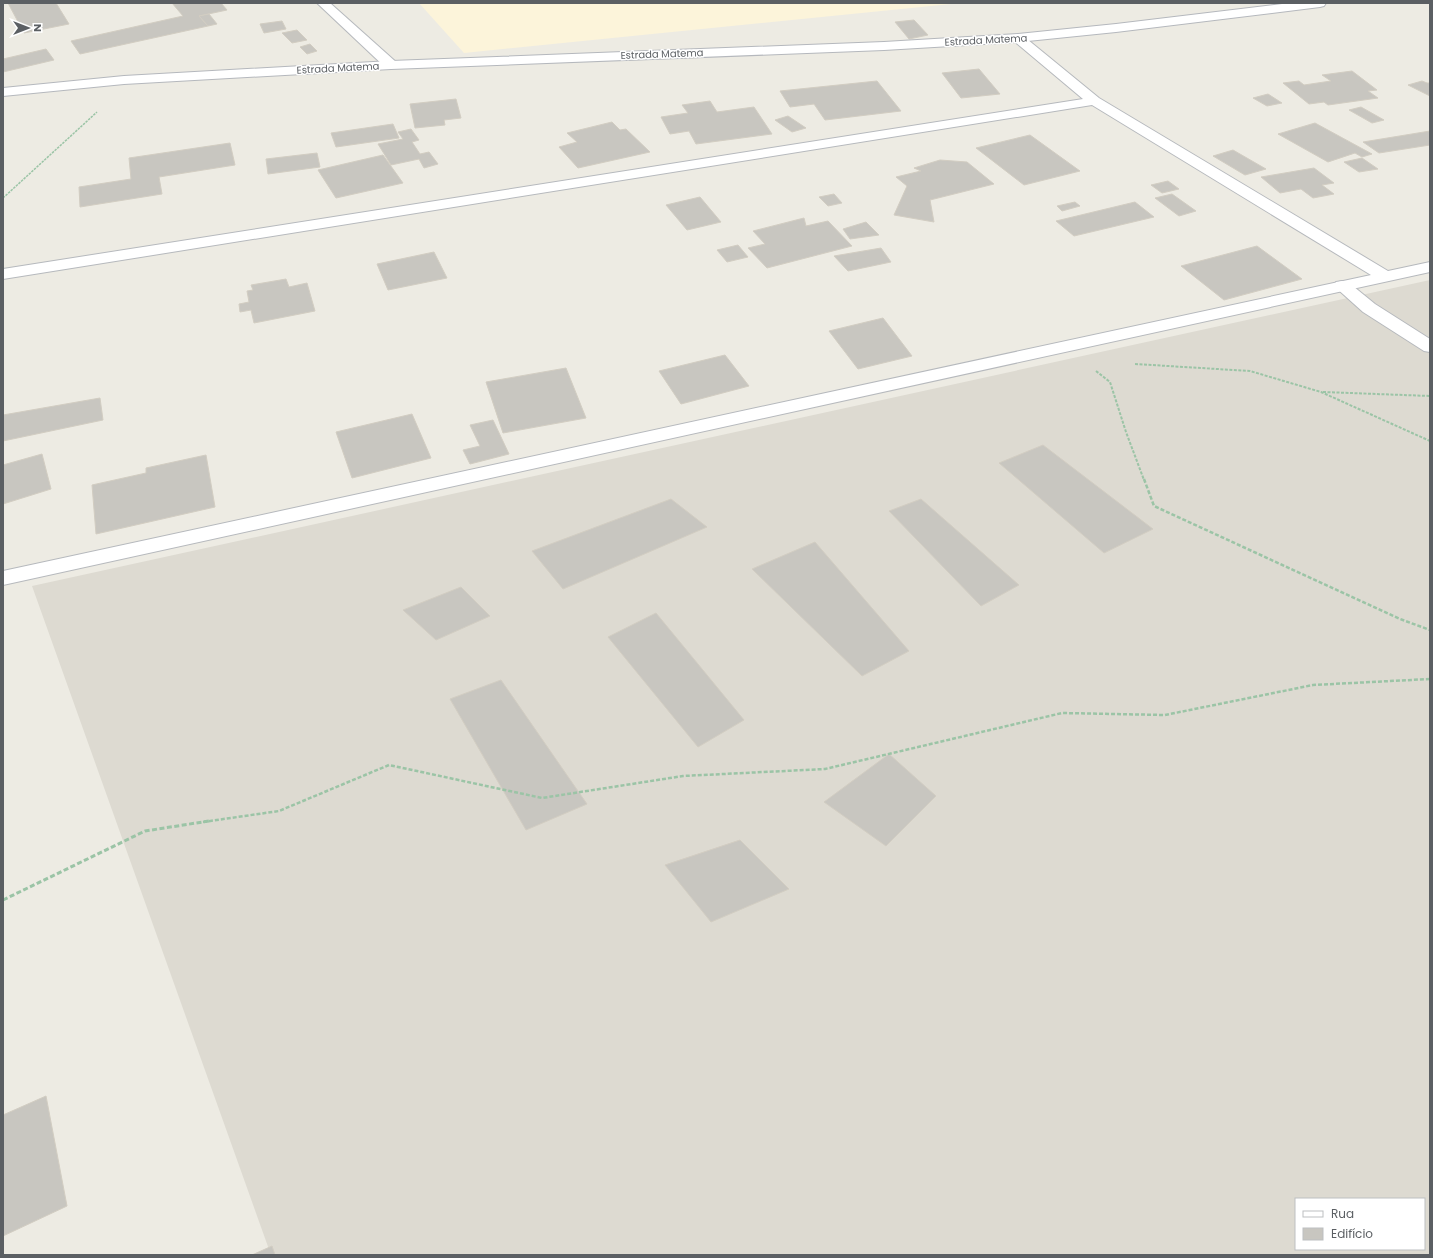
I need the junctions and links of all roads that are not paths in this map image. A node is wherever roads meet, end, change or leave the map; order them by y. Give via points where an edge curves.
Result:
1 (323, 3) edge
2 (1320, 3) edge
3 (1018, 38) junction
4 (391, 65) junction
5 (3, 92) edge
6 (1094, 100) junction
7 (1430, 267) edge
8 (3, 274) edge
9 (1386, 277) junction
10 (1342, 286) junction
11 (1430, 347) edge
12 (3, 578) edge

1 - 4 street
2 - 3 street, Estrada Matema
3 - 4 street, Estrada Matema via 884,46
3 - 6 street
4 - 5 street, Estrada Matema via 124,80
6 - 8 street
6 - 9 street
7 - 9 street
9 - 10 street
10 - 11 street via 1369,308
10 - 12 street

